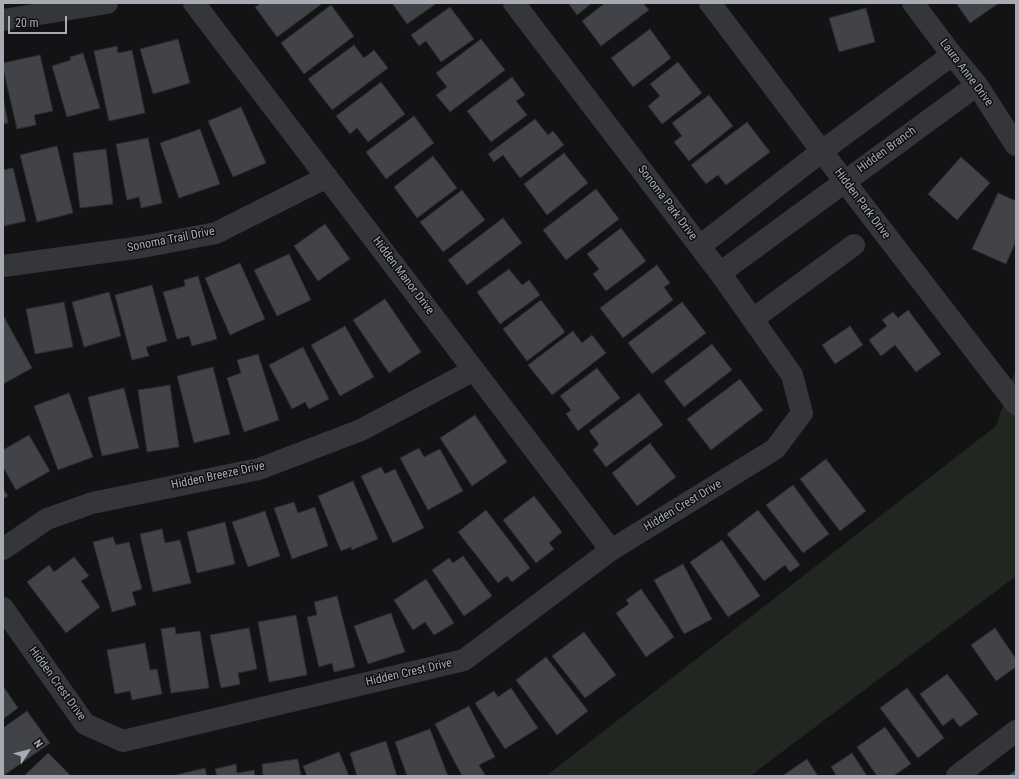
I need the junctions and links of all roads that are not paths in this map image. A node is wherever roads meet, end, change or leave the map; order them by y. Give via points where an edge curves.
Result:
1 (107, 3) edge
2 (194, 3) edge
3 (514, 3) edge
4 (710, 3) edge
5 (913, 3) edge
6 (3, 20) edge
7 (952, 55) junction
8 (977, 84) junction
9 (1016, 145) edge
10 (822, 151) junction
11 (327, 177) junction
12 (845, 182) junction
13 (854, 245) dead end
14 (700, 246) junction
15 (3, 266) edge
16 (720, 273) junction
17 (753, 319) junction
18 (474, 370) junction
19 (1016, 404) edge
20 (802, 413) joint
21 (3, 549) edge
22 (611, 550) junction
23 (3, 608) edge
24 (1016, 732) edge
25 (957, 776) edge

1 - 6 street
2 - 11 street, Hidden Manor Drive
3 - 14 street, Sonoma Park Drive
4 - 10 street, Hidden Park Drive
5 - 7 street, Laura Anne Drive
7 - 8 street, Laura Anne Drive
7 - 10 street
8 - 9 street, Laura Anne Drive
8 - 12 street, Hidden Branch
10 - 12 street, Hidden Park Drive
10 - 14 street
11 - 15 street, Sonoma Trail Drive via 216,233 142,247
11 - 18 street, Hidden Manor Drive
12 - 16 street, Hidden Branch
12 - 19 street, Hidden Park Drive
13 - 17 street
14 - 16 street, Sonoma Park Drive
16 - 17 street, Sonoma Park Drive
17 - 20 street, Sonoma Park Drive via 792,375
18 - 21 street, Hidden Breeze Drive via 361,430 259,469 92,503 47,519
18 - 22 street, Hidden Manor Drive
20 - 22 street, Hidden Crest Drive via 775,450
22 - 23 street, Hidden Crest Drive via 464,660 123,741 85,724
24 - 25 street

